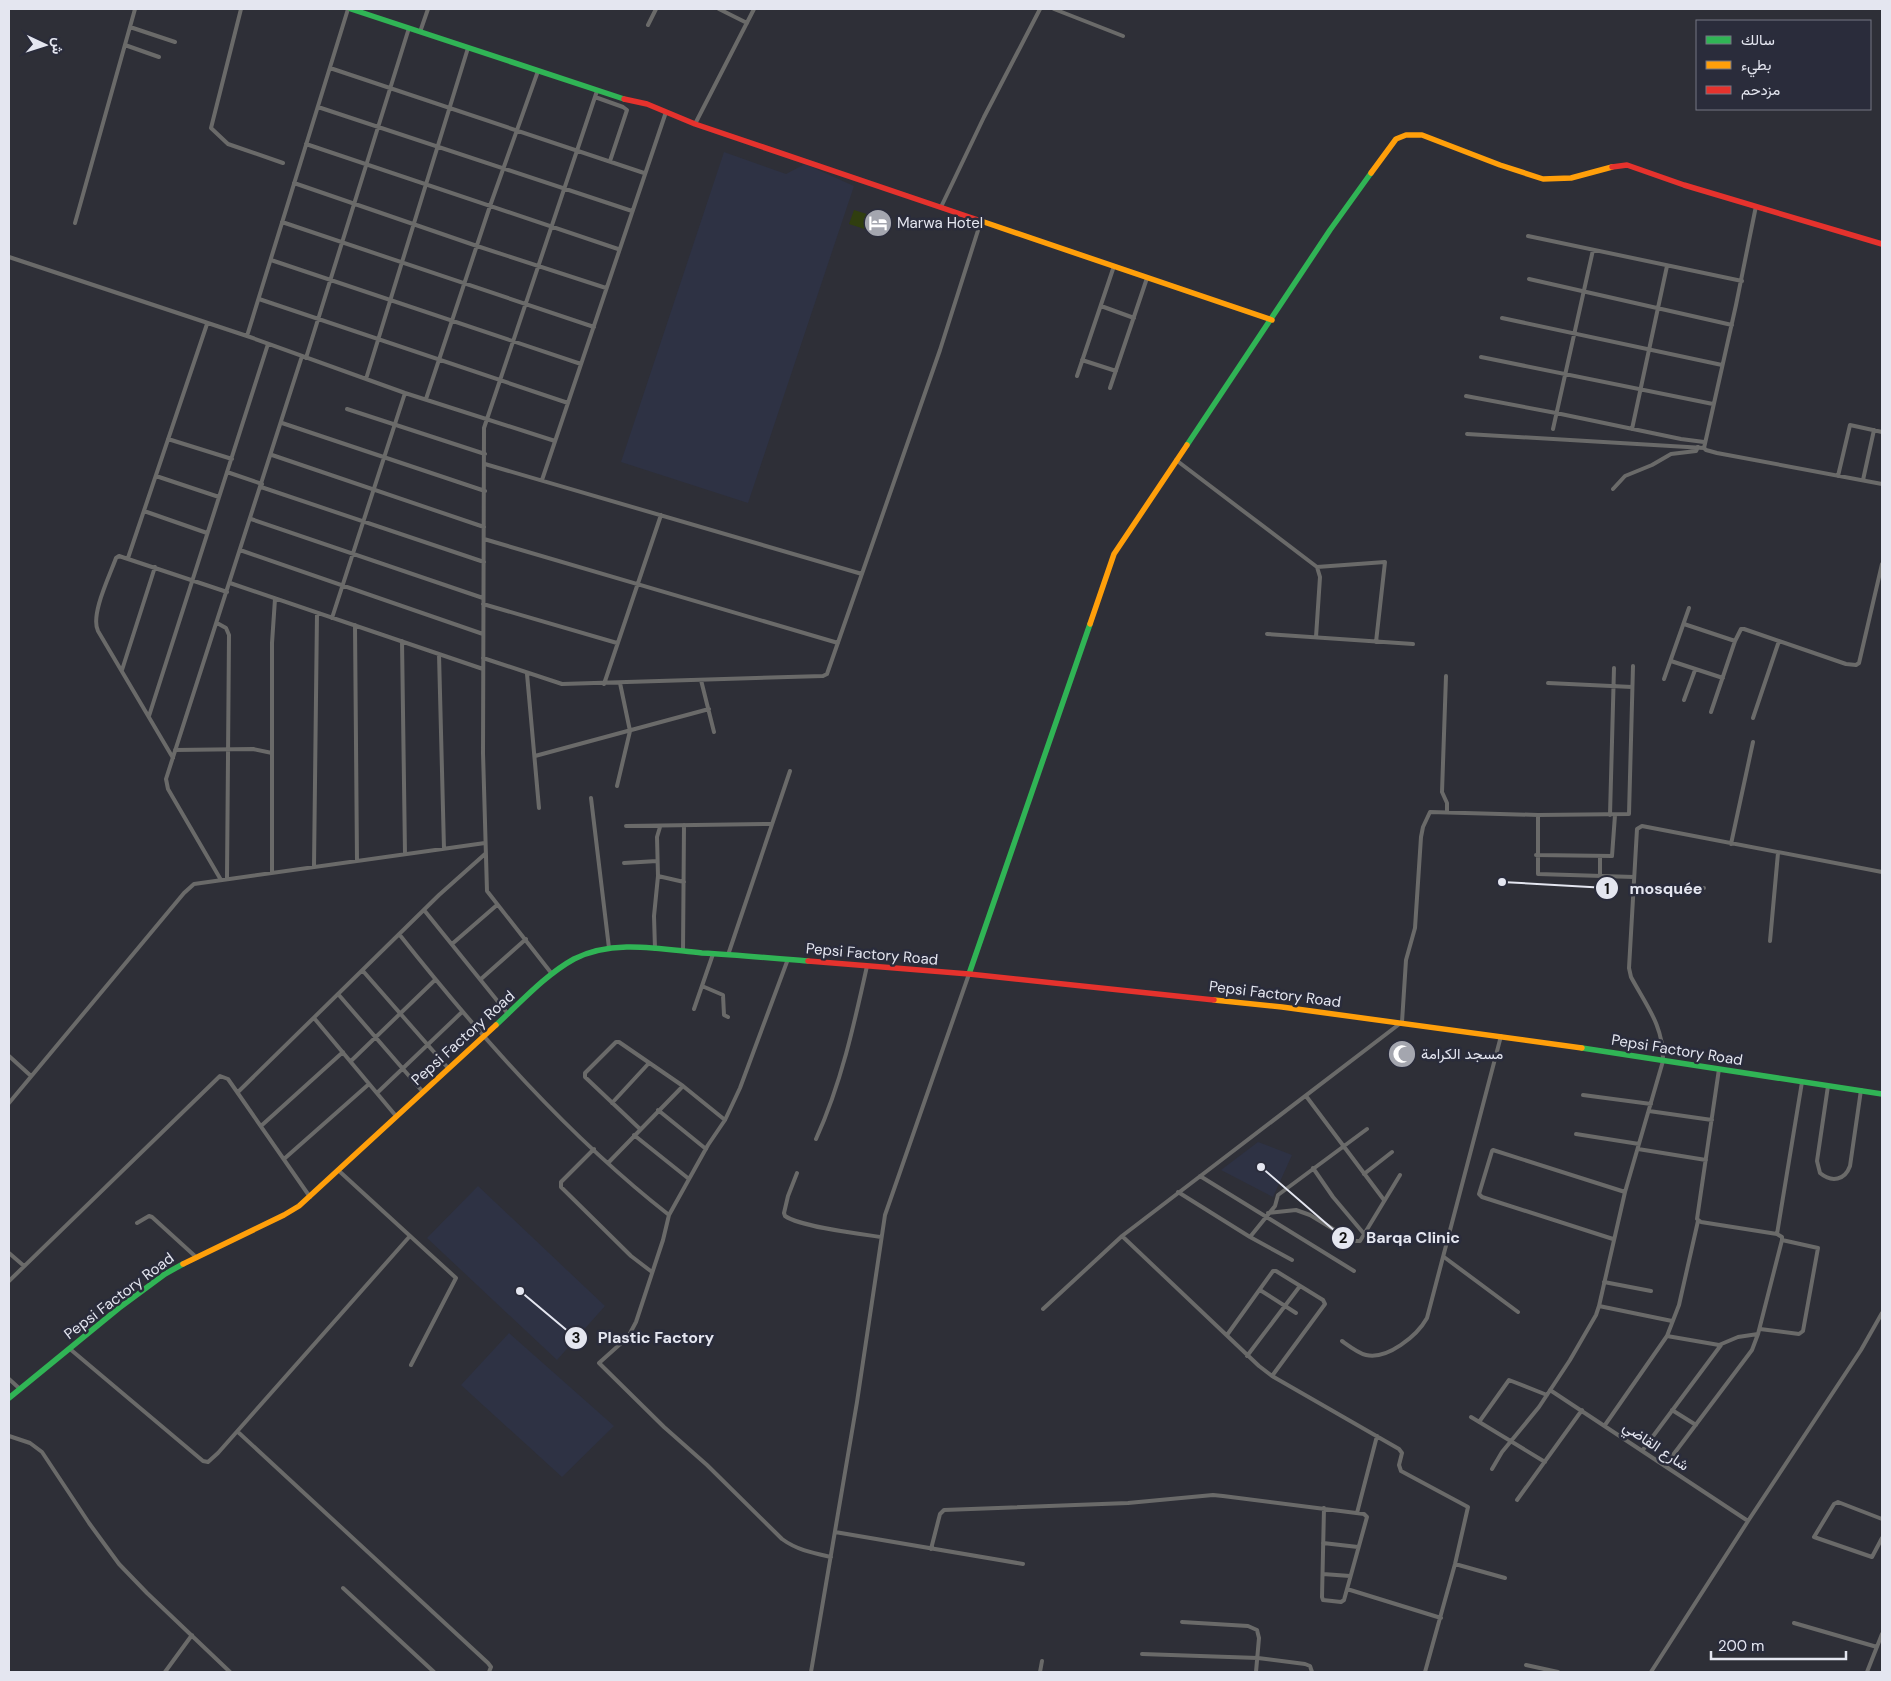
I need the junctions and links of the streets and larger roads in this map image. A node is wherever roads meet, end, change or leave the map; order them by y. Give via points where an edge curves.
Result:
1 (127, 9) edge
2 (241, 9) edge
3 (349, 9) edge
4 (428, 9) edge
5 (656, 9) edge
6 (719, 9) edge
7 (754, 9) edge
8 (1040, 9) edge
9 (1054, 9) edge
10 (134, 10) edge
11 (747, 23) junction
12 (648, 25) dead end
13 (130, 27) junction
14 (409, 28) junction
15 (420, 32) junction
16 (1124, 36) dead end
17 (175, 42) dead end
18 (124, 45) junction
19 (468, 48) junction
20 (159, 57) dead end
21 (330, 68) junction
22 (538, 71) junction
23 (391, 87) junction
24 (596, 94) junction
25 (318, 107) junction
26 (450, 107) junction
27 (666, 112) junction
28 (695, 124) junction
29 (378, 127) junction
30 (517, 130) junction
31 (306, 144) junction
32 (438, 146) junction
33 (577, 150) junction
34 (610, 161) junction
35 (283, 164) dead end
36 (367, 164) junction
37 (503, 170) junction
38 (644, 172) junction
39 (294, 183) junction
40 (426, 184) junction
41 (564, 188) junction
42 (354, 204) junction
43 (490, 206) junction
44 (1756, 206) junction
45 (941, 207) junction
46 (632, 211) junction
47 (981, 221) junction
48 (282, 222) junction
49 (75, 223) dead end
50 (414, 223) junction
51 (551, 227) junction
52 (1528, 236) dead end
53 (342, 242) junction
54 (1882, 244) edge
55 (478, 246) junction
56 (618, 249) junction
57 (1593, 250) junction
58 (9, 257) edge
59 (271, 260) junction
60 (402, 262) junction
61 (538, 265) junction
62 (1114, 266) junction
63 (1667, 266) junction
64 (1147, 278) junction
65 (1529, 279) dead end
66 (330, 280) junction
67 (1742, 281) junction
68 (466, 284) junction
69 (606, 288) junction
70 (1582, 292) junction
71 (258, 299) junction
72 (391, 300) junction
73 (525, 304) junction
74 (1100, 306) junction
75 (1657, 308) junction
76 (1134, 318) junction
77 (1502, 318) dead end
78 (318, 319) junction
79 (1272, 320) junction
80 (452, 321) junction
81 (207, 324) junction
82 (1732, 324) junction
83 (594, 327) junction
84 (1573, 333) junction
85 (247, 336) junction
86 (379, 340) junction
87 (512, 341) junction
88 (268, 344) junction
89 (1649, 348) junction
90 (304, 357) junction
91 (1482, 357) dead end
92 (439, 360) junction
93 (1082, 360) junction
94 (581, 364) junction
95 (1722, 365) junction
96 (1116, 371) junction
97 (1565, 373) junction
98 (1077, 376) dead end
99 (366, 379) junction
100 (499, 380) junction
101 (1110, 388) dead end
102 (1640, 390) junction
103 (405, 393) junction
104 (1466, 396) dead end
105 (426, 399) junction
106 (568, 403) junction
107 (1714, 404) junction
108 (347, 409) dead end
109 (1556, 413) junction
110 (486, 418) junction
111 (282, 423) junction
112 (395, 425) junction
113 (1553, 429) dead end
114 (1632, 429) junction
115 (1874, 430) junction
116 (1882, 432) edge
117 (1467, 434) dead end
118 (168, 439) junction
119 (555, 442) junction
120 (1704, 442) junction
121 (1674, 446) junction
122 (1698, 448) junction
123 (1704, 448) junction
124 (1674, 453) junction
125 (485, 454) junction
126 (272, 455) junction
127 (384, 457) junction
128 (232, 459) junction
129 (1176, 460) junction
130 (485, 464) junction
131 (227, 472) junction
132 (156, 476) junction
133 (1838, 476) junction
134 (542, 480) junction
135 (1863, 480) junction
136 (1882, 484) edge
137 (262, 486) junction
138 (1613, 489) dead end
139 (374, 490) junction
140 (484, 491) junction
141 (219, 497) junction
142 (144, 511) junction
143 (661, 515) junction
144 (251, 519) junction
145 (363, 521) junction
146 (484, 527) junction
147 (208, 533) junction
148 (484, 539) junction
149 (240, 550) junction
150 (352, 553) junction
151 (128, 558) junction
152 (484, 562) junction
153 (1882, 565) edge
154 (155, 567) junction
155 (1317, 567) junction
156 (862, 574) junction
157 (191, 580) junction
158 (230, 582) junction
159 (638, 584) junction
160 (342, 585) junction
161 (227, 592) junction
162 (483, 598) junction
163 (274, 599) junction
164 (484, 604) junction
165 (1688, 608) dead end
166 (316, 612) junction
167 (332, 618) junction
168 (217, 623) junction
169 (1684, 624) junction
170 (355, 625) junction
171 (483, 634) junction
172 (1267, 634) dead end
173 (1316, 637) junction
174 (402, 641) junction
175 (1735, 641) junction
176 (1779, 641) junction
177 (1376, 642) junction
178 (617, 643) junction
179 (838, 643) junction
180 (1413, 644) dead end
181 (439, 654) junction
182 (483, 658) junction
183 (1671, 661) junction
184 (1633, 666) dead end
185 (1614, 668) dead end
186 (483, 669) junction
187 (122, 670) junction
188 (1694, 670) junction
189 (527, 674) junction
190 (1446, 676) dead end
191 (1723, 678) junction
192 (1664, 679) dead end
193 (702, 680) junction
194 (1548, 683) dead end
195 (604, 684) junction
196 (620, 684) junction
197 (1613, 686) junction
198 (1632, 687) junction
199 (1684, 700) dead end
200 (708, 709) junction
201 (1712, 712) dead end
202 (149, 716) junction
203 (1753, 718) dead end
204 (630, 731) junction
205 (714, 732) dead end
206 (1753, 742) dead end
207 (228, 749) junction
208 (176, 750) junction
209 (272, 753) junction
210 (535, 756) junction
211 (173, 758) junction
212 (790, 771) dead end
213 (616, 786) dead end
214 (591, 798) dead end
215 (539, 808) dead end
216 (1447, 812) junction
217 (1538, 815) junction
218 (1613, 815) junction
219 (771, 824) junction
220 (684, 825) junction
221 (626, 826) dead end
222 (660, 827) junction
223 (485, 843) junction
224 (1731, 844) junction
225 (444, 849) junction
226 (1778, 853) junction
227 (405, 854) junction
228 (485, 854) junction
229 (1536, 855) junction
230 (1600, 856) junction
231 (356, 861) junction
232 (657, 861) junction
233 (624, 863) dead end
234 (314, 867) junction
235 (1882, 872) edge
236 (272, 873) junction
237 (658, 876) junction
238 (1600, 876) junction
239 (1634, 877) junction
240 (227, 879) junction
241 (221, 880) junction
242 (684, 882) junction
243 (1704, 888) dead end
244 (1633, 889) junction
245 (497, 905) junction
246 (424, 910) junction
247 (399, 934) junction
248 (526, 940) junction
249 (1770, 941) dead end
250 (452, 944) junction
251 (609, 948) junction
252 (655, 949) junction
253 (683, 952) junction
254 (713, 954) junction
255 (728, 955) junction
256 (788, 959) junction
257 (866, 966) junction
258 (363, 971) junction
259 (552, 974) junction
260 (969, 974) junction
261 (481, 979) junction
262 (435, 980) junction
263 (702, 986) junction
264 (338, 994) junction
265 (694, 1009) dead end
266 (462, 1012) junction
267 (400, 1014) junction
268 (508, 1014) junction
269 (728, 1017) dead end
270 (314, 1018) junction
271 (1402, 1022) junction
272 (483, 1036) junction
273 (1501, 1036) junction
274 (376, 1037) junction
275 (426, 1045) junction
276 (343, 1052) junction
277 (9, 1056) edge
278 (1664, 1060) junction
279 (351, 1061) junction
280 (649, 1063) junction
281 (401, 1068) junction
282 (448, 1068) junction
283 (1719, 1069) junction
284 (31, 1076) junction
285 (1802, 1082) junction
286 (370, 1084) junction
287 (683, 1086) junction
288 (1828, 1086) junction
289 (1861, 1090) junction
290 (238, 1092) junction
291 (423, 1092) junction
292 (377, 1093) junction
293 (1882, 1094) edge
294 (1582, 1095) dead end
295 (1306, 1096) junction
296 (9, 1103) edge
297 (612, 1103) junction
298 (1651, 1104) junction
299 (658, 1110) junction
300 (1649, 1111) junction
301 (396, 1116) junction
302 (725, 1120) junction
303 (1712, 1120) junction
304 (261, 1126) junction
305 (1367, 1128) dead end
306 (640, 1129) junction
307 (1576, 1134) dead end
308 (634, 1135) junction
309 (816, 1139) dead end
310 (1640, 1144) junction
311 (1342, 1146) junction
312 (594, 1149) junction
313 (1638, 1149) junction
314 (706, 1150) junction
315 (1392, 1152) dead end
316 (284, 1159) junction
317 (1706, 1160) junction
318 (608, 1163) junction
319 (1313, 1168) junction
320 (338, 1170) junction
321 (797, 1173) dead end
322 (1364, 1174) junction
323 (1400, 1175) dead end
324 (1200, 1176) junction
325 (689, 1179) junction
326 (1178, 1192) junction
327 (1625, 1192) junction
328 (310, 1197) junction
329 (1384, 1200) junction
330 (669, 1215) junction
331 (1266, 1215) junction
332 (1698, 1221) junction
333 (137, 1223) dead end
334 (1777, 1234) junction
335 (1365, 1235) junction
336 (410, 1236) junction
337 (1122, 1236) junction
338 (881, 1237) junction
339 (1250, 1237) junction
340 (1613, 1239) junction
341 (1782, 1240) junction
342 (9, 1253) edge
343 (196, 1257) junction
344 (1444, 1257) junction
345 (1292, 1260) dead end
346 (24, 1266) junction
347 (1354, 1271) dead end
348 (652, 1272) junction
349 (9, 1281) edge
350 (1604, 1282) junction
351 (1300, 1286) junction
352 (1260, 1290) junction
353 (1651, 1291) dead end
354 (1599, 1306) junction
355 (1285, 1307) junction
356 (1043, 1309) dead end
357 (1518, 1312) dead end
358 (1296, 1313) dead end
359 (1882, 1314) edge
360 (1672, 1322) junction
361 (1760, 1328) junction
362 (1758, 1334) junction
363 (1226, 1335) junction
364 (1667, 1336) junction
365 (1342, 1341) dead end
366 (1721, 1345) junction
367 (70, 1348) junction
368 (1247, 1356) junction
369 (410, 1365) dead end
370 (1272, 1376) junction
371 (9, 1379) edge
372 (20, 1388) junction
373 (1549, 1392) junction
374 (9, 1398) edge
375 (1582, 1410) junction
376 (1672, 1410) junction
377 (1471, 1416) dead end
378 (1479, 1422) junction
379 (1605, 1425) junction
380 (1696, 1425) junction
381 (238, 1432) junction
382 (9, 1436) edge
383 (1377, 1436) junction
384 (1511, 1442) junction
385 (1642, 1451) junction
386 (1657, 1461) junction
387 (1545, 1462) junction
388 (1492, 1468) dead end
389 (1517, 1500) dead end
390 (1324, 1508) junction
391 (1357, 1513) junction
392 (1882, 1519) edge
393 (1748, 1521) junction
394 (835, 1532) junction
395 (1814, 1537) junction
396 (1882, 1538) edge
397 (1323, 1543) junction
398 (1358, 1547) junction
399 (931, 1549) junction
400 (1882, 1550) edge
401 (831, 1556) junction
402 (1024, 1564) dead end
403 (1455, 1564) junction
404 (1323, 1574) junction
405 (1350, 1576) junction
406 (1505, 1578) dead end
407 (343, 1588) dead end
408 (1347, 1589) junction
409 (1441, 1618) junction
410 (1182, 1622) dead end
411 (1794, 1623) dead end
412 (1882, 1634) edge
413 (192, 1635) junction
414 (1877, 1647) junction
415 (1142, 1654) dead end
416 (1258, 1658) junction
417 (1042, 1661) dead end
418 (1526, 1665) dead end
419 (165, 1672) edge
420 (230, 1672) edge
421 (434, 1672) edge
422 (490, 1672) edge
423 (811, 1672) edge
424 (1040, 1672) edge
425 (1256, 1672) edge
426 (1312, 1672) edge
427 (1425, 1672) edge
428 (1558, 1672) edge
429 (1651, 1672) edge
430 (1867, 1672) edge

1 - 10 street
2 - 35 street via 211,128 228,144
3 - 14 street
3 - 21 street
4 - 15 street
5 - 12 street
6 - 11 street
7 - 11 street
8 - 45 street
9 - 16 street
10 - 13 street
11 - 28 street
13 - 17 street
13 - 18 street
14 - 15 street
14 - 23 street
15 - 19 street
18 - 20 street
18 - 49 street
19 - 22 street
19 - 26 street
21 - 23 street
21 - 25 street
22 - 24 street
22 - 30 street
23 - 26 street
23 - 29 street
24 - 27 street via 647,104
24 - 33 street
24 - 34 street via 627,110
25 - 29 street
25 - 31 street
26 - 30 street
26 - 32 street
27 - 28 street
27 - 38 street
28 - 45 street
29 - 32 street
29 - 36 street
30 - 33 street
30 - 37 street
31 - 36 street
31 - 39 street
32 - 37 street
32 - 40 street
33 - 34 street
33 - 41 street
34 - 38 street
36 - 40 street
36 - 42 street
37 - 41 street
37 - 43 street
38 - 46 street
39 - 42 street
39 - 48 street
40 - 43 street
40 - 50 street
41 - 46 street
41 - 51 street
42 - 50 street
42 - 53 street
43 - 51 street
43 - 55 street
44 - 54 street
44 - 67 street
44 - 79 street via 1623,165 1572,178 1543,179 1422,135 1406,135 1392,143
45 - 47 street
46 - 56 street
47 - 62 street
47 - 156 street
48 - 53 street
48 - 59 street
50 - 55 street
50 - 60 street
51 - 56 street
51 - 61 street
52 - 57 street
53 - 60 street
53 - 66 street
55 - 61 street
55 - 68 street
56 - 69 street
57 - 63 street
57 - 70 street
58 - 81 street
59 - 66 street
59 - 71 street
60 - 68 street
60 - 72 street
61 - 69 street
61 - 73 street
62 - 64 street
62 - 74 street
63 - 67 street
63 - 75 street
64 - 76 street
64 - 79 street
65 - 70 street
66 - 72 street
66 - 78 street
67 - 82 street
68 - 73 street
68 - 80 street
69 - 83 street
70 - 75 street
70 - 84 street
71 - 78 street
71 - 85 street
72 - 80 street
72 - 86 street
73 - 83 street
73 - 87 street
74 - 76 street
74 - 93 street
75 - 82 street
75 - 89 street
76 - 96 street
77 - 84 street
78 - 86 street
78 - 90 street
79 - 129 street
80 - 87 street
80 - 92 street
81 - 85 street
81 - 118 street
82 - 95 street
83 - 94 street
84 - 89 street
84 - 97 street
85 - 88 street
86 - 92 street
86 - 99 street
87 - 94 street
87 - 100 street
88 - 90 street
88 - 128 street
89 - 95 street
89 - 102 street
90 - 99 street
90 - 111 street
91 - 97 street
92 - 100 street
92 - 105 street
93 - 96 street
93 - 98 street
94 - 106 street
95 - 107 street
96 - 101 street
97 - 102 street
97 - 109 street
99 - 103 street
100 - 106 street
100 - 110 street
102 - 107 street
102 - 114 street
103 - 105 street
103 - 112 street
104 - 109 street
105 - 110 street
106 - 119 street
107 - 120 street
108 - 112 street
109 - 113 street
109 - 114 street
110 - 119 street
110 - 125 street
111 - 126 street
111 - 127 street
112 - 125 street
112 - 127 street
114 - 120 street
115 - 116 street
115 - 133 street via 1849,426
115 - 135 street
117 - 121 street
118 - 128 street
118 - 132 street
119 - 134 street
120 - 123 street
121 - 122 street
121 - 124 street
122 - 123 street
122 - 124 street via 1692,452
123 - 133 street
124 - 138 street via 1630,474
125 - 130 street
126 - 137 street
126 - 139 street
127 - 139 street
127 - 140 street
128 - 131 street
129 - 155 street
129 - 260 street via 1111,562
130 - 134 street
130 - 140 street
131 - 137 street
131 - 141 street
132 - 141 street
132 - 142 street
133 - 135 street
134 - 143 street
135 - 136 street
137 - 144 street
137 - 145 street
139 - 145 street
139 - 146 street
140 - 146 street
141 - 147 street
142 - 147 street
142 - 151 street
143 - 156 street
143 - 159 street
144 - 149 street
144 - 150 street
145 - 150 street
145 - 152 street
146 - 148 street
147 - 157 street
148 - 152 street
148 - 159 street
149 - 158 street
149 - 160 street
150 - 160 street
150 - 162 street
151 - 154 street
151 - 187 street via 116,558 95,625
152 - 162 street
153 - 176 street via 1856,666
154 - 157 street
154 - 187 street
155 - 173 street via 1320,577
155 - 177 street via 1385,562
156 - 179 street
157 - 161 street
157 - 202 street
158 - 161 street
158 - 163 street
159 - 178 street
159 - 179 street
160 - 167 street
160 - 171 street
161 - 168 street
162 - 164 street
163 - 166 street
163 - 209 street
164 - 171 street
164 - 178 street
165 - 169 street
166 - 167 street
166 - 234 street
167 - 170 street
168 - 207 street via 226,628 229,635
168 - 208 street
169 - 175 street
169 - 183 street
170 - 174 street
170 - 231 street
171 - 182 street
172 - 173 street
173 - 177 street
174 - 181 street
174 - 227 street
175 - 176 street via 1744,629
175 - 191 street
176 - 203 street
177 - 180 street
178 - 195 street
179 - 193 street via 825,675
181 - 186 street
181 - 225 street
182 - 186 street
182 - 189 street
183 - 188 street
183 - 192 street
184 - 198 street
185 - 197 street
186 - 223 street
187 - 202 street
188 - 191 street
188 - 199 street
189 - 195 street via 562,684
189 - 210 street
190 - 216 street via 1442,792
191 - 201 street
193 - 196 street
193 - 200 street
194 - 197 street
195 - 196 street
196 - 204 street
197 - 198 street
197 - 218 street
198 - 218 street via 1630,812 1628,815
200 - 204 street
200 - 205 street
202 - 211 street
204 - 210 street
204 - 213 street
206 - 224 street
207 - 208 street
207 - 209 street via 258,749
207 - 240 street
208 - 211 street
209 - 236 street
210 - 215 street
211 - 241 street via 166,779 168,789
212 - 219 street
214 - 251 street
216 - 217 street
216 - 271 street via 1428,814 1420,837 1414,928 1406,960
217 - 218 street
217 - 229 street
218 - 230 street via 1613,853 1610,857
219 - 220 street
219 - 255 street
220 - 222 street
220 - 242 street
221 - 222 street
222 - 232 street
223 - 225 street
223 - 228 street
224 - 226 street
224 - 239 street via 1638,827
225 - 227 street
226 - 235 street
226 - 249 street
227 - 231 street
228 - 245 street via 487,891
228 - 246 street
229 - 230 street
229 - 238 street via 1536,872 1540,875
230 - 238 street
231 - 234 street
232 - 233 street
232 - 237 street
234 - 236 street
236 - 240 street
237 - 242 street
237 - 252 street
238 - 239 street
239 - 244 street
240 - 241 street
241 - 284 street via 194,884 184,893
242 - 253 street
243 - 244 street
244 - 278 street via 1629,968 1656,1020
245 - 248 street
245 - 250 street
246 - 247 street
246 - 250 street
247 - 258 street
247 - 262 street
248 - 259 street
248 - 261 street
250 - 261 street
251 - 252 street, Pepsi Factory Road
251 - 259 street, Pepsi Factory Road via 580,955
252 - 253 street, Pepsi Factory Road
253 - 254 street, Pepsi Factory Road
254 - 255 street, Pepsi Factory Road
254 - 263 street
255 - 256 street, Pepsi Factory Road
256 - 257 street, Pepsi Factory Road
256 - 302 street
257 - 260 street, Pepsi Factory Road
257 - 309 street via 840,1078
258 - 264 street
258 - 267 street
259 - 268 street, Pepsi Factory Road
260 - 271 street, Pepsi Factory Road
260 - 338 street via 887,1209
261 - 268 street
262 - 266 street
262 - 267 street
263 - 265 street
263 - 269 street via 724,996 723,1013
264 - 270 street
264 - 274 street
266 - 272 street
266 - 275 street
267 - 274 street
267 - 275 street
268 - 272 street, Pepsi Factory Road
270 - 276 street
270 - 290 street
271 - 273 street, Pepsi Factory Road
271 - 295 street
272 - 282 street, Pepsi Factory Road
272 - 312 street via 544,1102
273 - 278 street, Pepsi Factory Road
273 - 344 street
274 - 279 street
274 - 281 street
275 - 281 street
275 - 282 street
276 - 279 street
276 - 304 street
277 - 284 street
278 - 283 street, Pepsi Factory Road
278 - 298 street
279 - 286 street
280 - 287 street
280 - 297 street
280 - 297 street via 619,1042 613,1042 600,1056 585,1077
281 - 291 street
281 - 292 street
282 - 291 street, Pepsi Factory Road
283 - 285 street, Pepsi Factory Road
283 - 303 street
284 - 296 street
285 - 288 street, Pepsi Factory Road
285 - 334 street
286 - 292 street
286 - 316 street
287 - 299 street
287 - 302 street
288 - 289 street, Pepsi Factory Road
288 - 289 street via 1817,1161 1820,1173 1831,1179 1844,1176 1850,1166
289 - 293 street, Pepsi Factory Road
290 - 304 street
290 - 346 street via 224,1076 217,1079
291 - 301 street, Pepsi Factory Road
292 - 301 street
294 - 298 street
295 - 311 street
295 - 324 street
297 - 306 street
298 - 300 street
299 - 306 street
299 - 314 street
300 - 303 street
300 - 310 street
301 - 320 street, Pepsi Factory Road
302 - 314 street
303 - 317 street
304 - 316 street
305 - 311 street
306 - 308 street
307 - 310 street
308 - 318 street
308 - 325 street
310 - 313 street
311 - 319 street
311 - 322 street
312 - 318 street
312 - 348 street via 561,1182 561,1187 631,1256
313 - 317 street
313 - 327 street
314 - 325 street
315 - 322 street
316 - 328 street
317 - 332 street
318 - 330 street
319 - 331 street via 1278,1195 1276,1204
319 - 335 street
320 - 328 street, Pepsi Factory Road
320 - 336 street
321 - 338 street via 784,1213 788,1218
322 - 329 street
323 - 329 street
324 - 326 street
324 - 331 street
325 - 330 street
326 - 337 street
326 - 339 street
327 - 340 street
327 - 340 street via 1494,1150 1479,1194
328 - 343 street, Pepsi Factory Road via 284,1215
329 - 335 street
330 - 348 street
331 - 335 street via 1296,1210 1356,1242
331 - 339 street
331 - 347 street
332 - 334 street
332 - 360 street via 1679,1305
333 - 343 street via 152,1217
334 - 341 street
336 - 369 street via 456,1278
336 - 381 street
337 - 356 street
337 - 363 street
338 - 394 street
339 - 345 street
340 - 350 street
341 - 361 street
341 - 361 street via 1818,1248 1803,1331 1799,1334
342 - 346 street
343 - 367 street, Pepsi Factory Road via 160,1278
344 - 357 street
344 - 365 street via 1429,1313 1415,1334 1375,1356 1363,1354
346 - 349 street
348 - 401 street via 642,1307 628,1337 599,1363 782,1539 792,1546
350 - 353 street
350 - 354 street
351 - 352 street via 1275,1270
351 - 355 street
351 - 370 street via 1325,1304
352 - 355 street
352 - 363 street
354 - 360 street
354 - 373 street via 1579,1346
355 - 358 street
355 - 368 street
359 - 393 street
360 - 364 street
361 - 362 street
362 - 366 street via 1738,1337
362 - 380 street via 1752,1350
363 - 368 street
364 - 366 street
364 - 379 street
366 - 376 street
367 - 372 street, Pepsi Factory Road
367 - 381 street via 203,1461 211,1461
368 - 370 street
370 - 383 street
371 - 372 street
372 - 374 street, Pepsi Factory Road
373 - 375 street, شارع القاضي
373 - 378 street, شارع القاضي via 1509,1380
373 - 384 street
375 - 379 street, شارع القاضي
375 - 387 street
376 - 380 street
376 - 385 street
377 - 378 street
378 - 384 street
379 - 385 street, شارع القاضي
380 - 386 street via 1673,1455
381 - 422 street via 488,1663
382 - 413 street via 30,1443 42,1452 119,1564
383 - 391 street
383 - 403 street via 1401,1451 1401,1471 1468,1507
384 - 387 street
384 - 388 street
385 - 386 street, شارع القاضي
386 - 393 street, شارع القاضي
387 - 389 street
390 - 391 street
390 - 397 street
390 - 399 street via 1213,1495 1128,1503 944,1510 940,1514
391 - 398 street via 1367,1517
392 - 395 street via 1838,1502
393 - 429 street
394 - 399 street
394 - 401 street
395 - 396 street via 1872,1556
395 - 400 street via 1868,1557 1874,1556 1877,1549
397 - 398 street
397 - 404 street
398 - 405 street
399 - 402 street
401 - 423 street
403 - 406 street
403 - 409 street
404 - 405 street
404 - 408 street via 1323,1600 1341,1602
405 - 408 street
407 - 421 street
408 - 409 street
409 - 427 street
410 - 416 street via 1252,1628 1258,1632
411 - 414 street
412 - 414 street
413 - 419 street
413 - 420 street
414 - 430 street
415 - 416 street
416 - 425 street
416 - 426 street via 1306,1664
417 - 424 street
418 - 428 street

